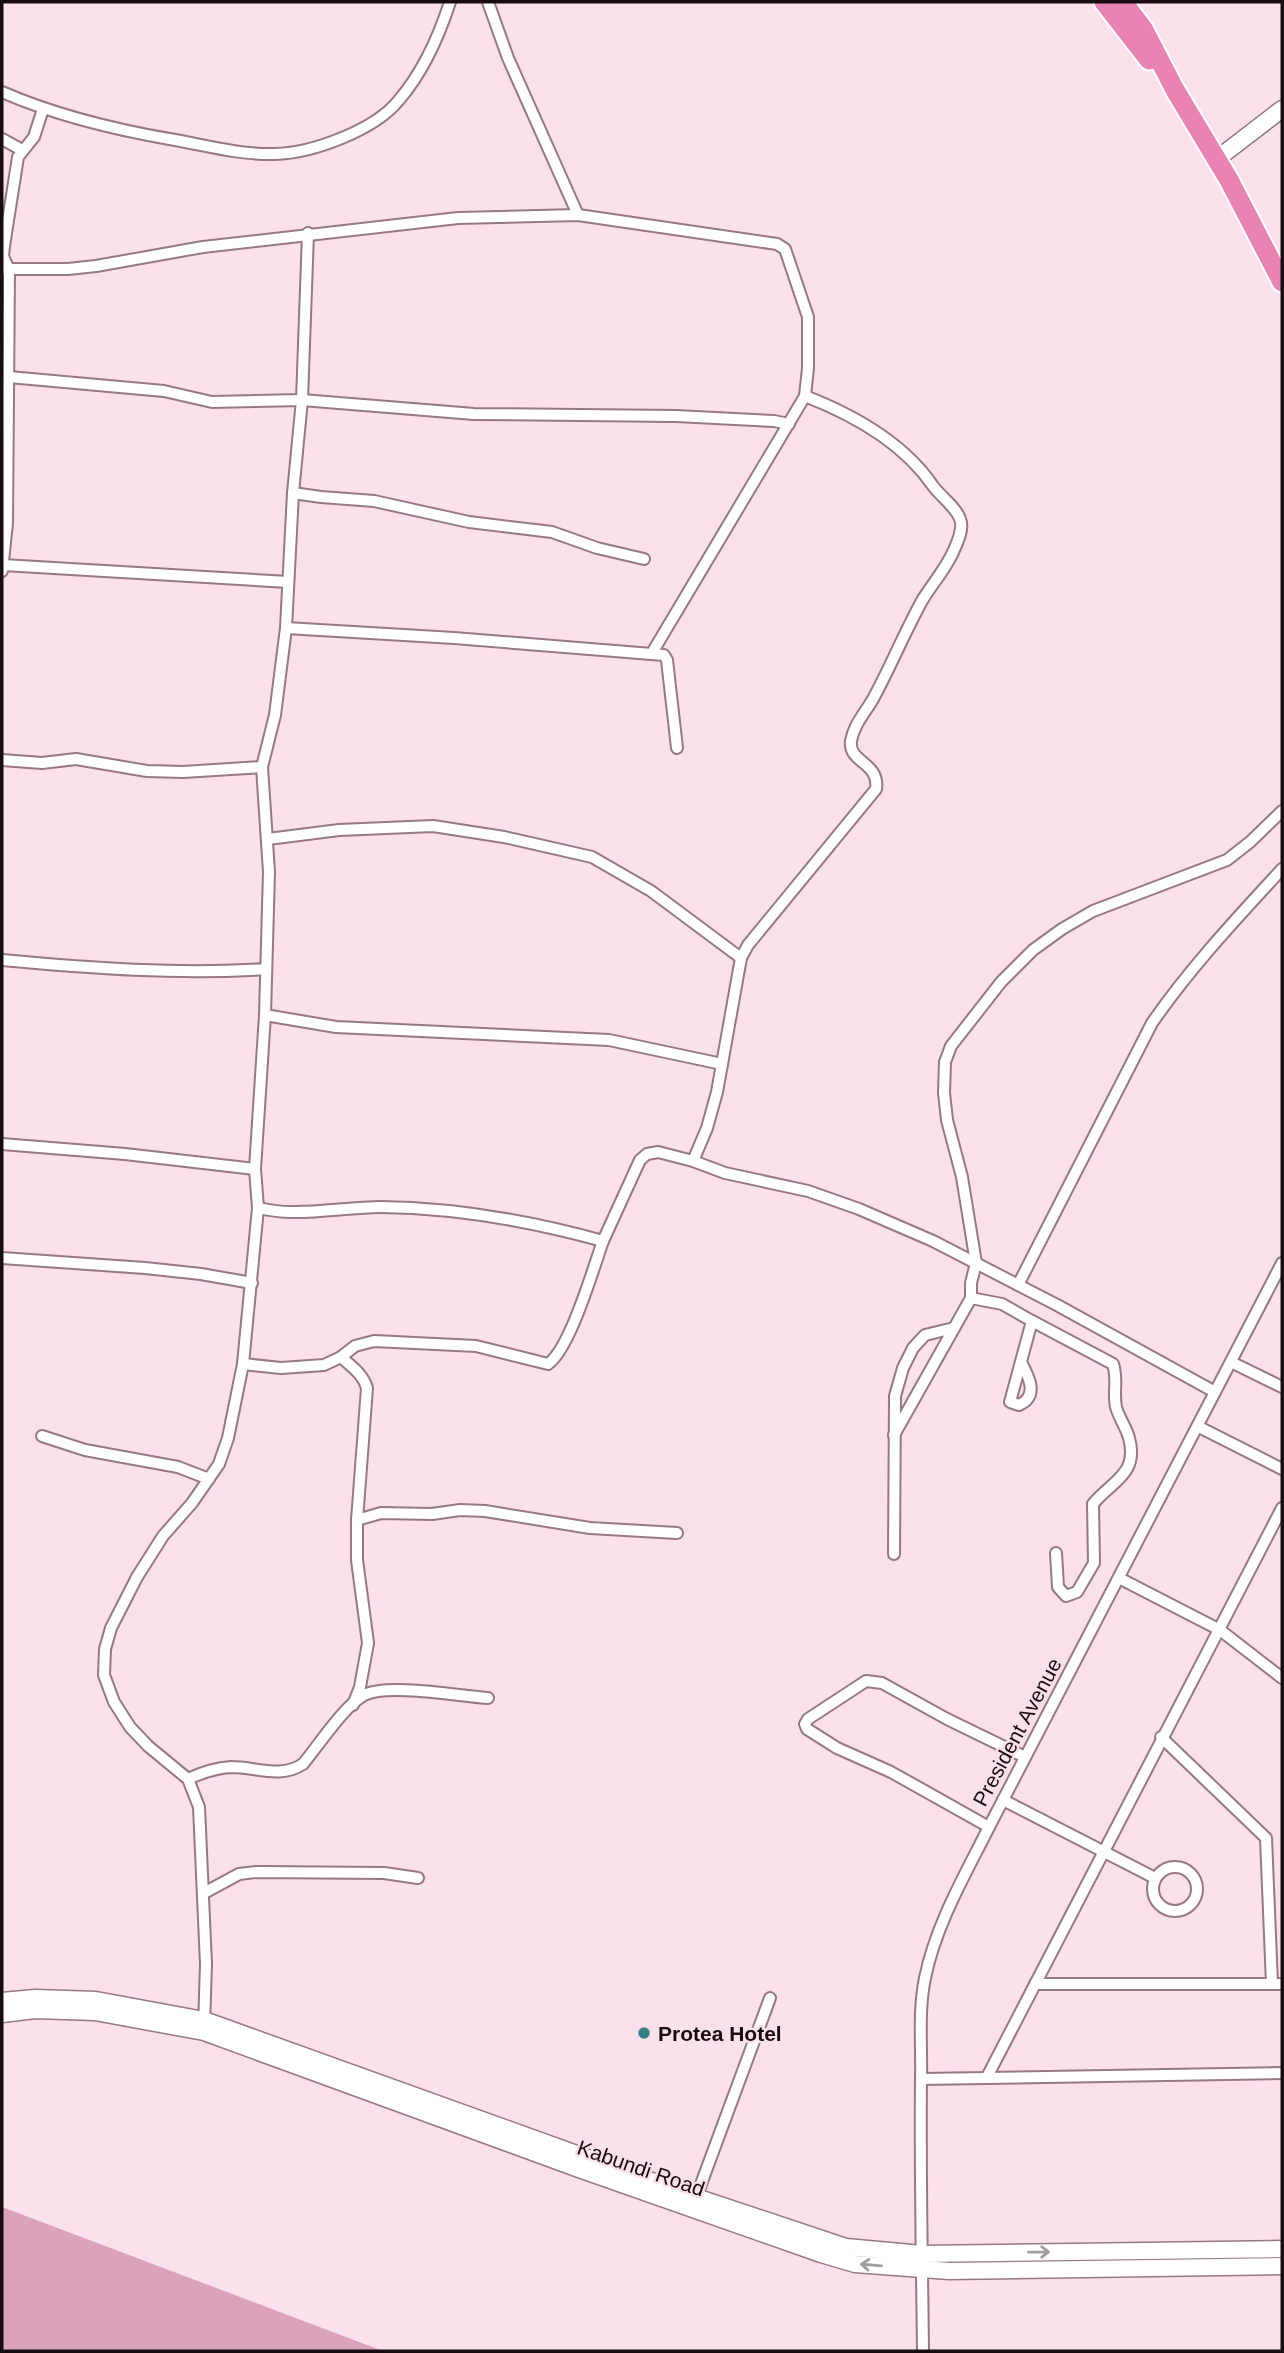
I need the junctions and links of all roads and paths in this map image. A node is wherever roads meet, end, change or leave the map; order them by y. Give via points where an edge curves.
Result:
1 (450, 2) edge
2 (488, 2) edge
3 (1104, 2) edge
4 (1124, 2) edge
5 (1175, 90) junction
6 (2, 92) edge
7 (43, 109) junction
8 (1282, 109) edge
9 (2, 139) edge
10 (22, 150) junction
11 (1217, 159) junction
12 (578, 215) junction
13 (308, 233) junction
14 (5, 269) edge
15 (1282, 282) edge
16 (5, 364) edge
17 (9, 377) junction
18 (805, 396) junction
19 (302, 400) junction
20 (789, 424) junction
21 (4, 483) edge
22 (293, 493) junction
23 (644, 559) dead end
24 (2, 568) edge
25 (288, 582) junction
26 (286, 628) junction
27 (652, 653) junction
28 (677, 748) dead end
29 (2, 760) edge
30 (262, 767) junction
31 (1282, 811) edge
32 (268, 839) junction
33 (1282, 869) edge
34 (741, 958) junction
35 (2, 960) edge
36 (266, 969) junction
37 (265, 1015) junction
38 (722, 1064) junction
39 (2, 1144) edge
40 (693, 1161) junction
41 (255, 1169) junction
42 (258, 1208) junction
43 (603, 1241) junction
44 (2, 1258) edge
45 (976, 1263) junction
46 (1282, 1263) edge
47 (252, 1283) junction
48 (1018, 1284) junction
49 (971, 1298) junction
50 (1032, 1321) junction
51 (954, 1328) junction
52 (341, 1357) junction
53 (1021, 1362) dead end
54 (1231, 1362) junction
55 (243, 1364) junction
56 (1282, 1387) edge
57 (1215, 1392) junction
58 (1199, 1427) junction
59 (894, 1435) junction
60 (43, 1436) dead end
61 (1282, 1469) edge
62 (209, 1479) junction
63 (1282, 1508) edge
64 (358, 1520) junction
65 (677, 1533) dead end
66 (1056, 1553) dead end
67 (894, 1554) dead end
68 (1119, 1578) junction
69 (1220, 1630) junction
70 (1282, 1678) edge
71 (488, 1698) dead end
72 (353, 1704) junction
73 (1161, 1737) junction
74 (1025, 1757) junction
75 (188, 1779) junction
76 (1003, 1800) junction
77 (989, 1826) junction
78 (1102, 1852) junction
79 (418, 1878) dead end
80 (1155, 1878) junction
81 (204, 1893) junction
82 (1035, 1984) junction
83 (1277, 1984) edge
84 (770, 1998) dead end
85 (2, 2001) edge
86 (2, 2014) edge
87 (204, 2026) junction
88 (1282, 2073) edge
89 (987, 2077) junction
90 (921, 2079) junction
91 (694, 2203) junction
92 (1263, 2249) junction
93 (1282, 2249) edge
94 (1166, 2250) junction
95 (1217, 2250) junction
96 (1117, 2251) junction
97 (1067, 2252) junction
98 (1004, 2253) junction
99 (922, 2262) junction
100 (1264, 2266) junction
101 (1282, 2266) edge
102 (1218, 2267) junction
103 (1166, 2268) junction
104 (1068, 2269) junction
105 (1118, 2269) junction
106 (1004, 2270) junction
107 (923, 2351) edge

1 - 7 street via 422,68 399,102 342,138 302,151 225,150 138,134
2 - 12 street
3 - 5 highway
4 - 5 highway
5 - 11 highway
6 - 7 street
7 - 10 street via 34,137
8 - 11 street
9 - 10 street
10 - 14 street via 5,232
11 - 15 highway
12 - 13 street via 458,218
12 - 18 street via 777,244 785,249 808,317
13 - 14 street via 96,266
13 - 19 street
14 - 16 street
16 - 17 street
17 - 19 street via 164,391 212,402
17 - 21 street
18 - 20 street
18 - 34 street via 894,443 956,512 961,529 954,551 856,725 852,750 875,774 876,789
19 - 20 street via 474,414 676,416
19 - 22 street
20 - 27 street
21 - 24 street via 7,523
22 - 23 street via 552,532
22 - 25 street
24 - 25 street
25 - 26 street
26 - 27 street
26 - 30 street via 275,715
27 - 28 street via 667,660
29 - 30 street via 76,760 183,772
30 - 32 street
31 - 45 street via 1227,860 1093,911 1062,929 1001,982 951,1046 945,1062 946,1106
32 - 34 street via 433,826 592,858 651,891
32 - 36 street
33 - 48 street via 1152,1023
34 - 38 street
35 - 36 street via 166,971
36 - 37 street
37 - 38 street via 336,1027 609,1040
37 - 41 street
38 - 40 street via 707,1128
39 - 41 street
40 - 43 street via 658,1152 640,1160
40 - 45 street via 859,1209
41 - 42 street
42 - 43 street via 288,1212 381,1207 442,1212 508,1219
42 - 47 street
43 - 52 street via 570,1332 548,1364 476,1346 374,1341 355,1346
44 - 47 street via 201,1273
45 - 48 street
45 - 49 street
46 - 54 street, President Avenue
47 - 55 street
48 - 57 street
49 - 50 street via 1002,1304
49 - 51 street
50 - 53 street
50 - 66 street via 1113,1364 1116,1408 1129,1439 1130,1464 1121,1479 1093,1504 1094,1563 1077,1592 1066,1596 1058,1587
51 - 59 street
51 - 59 street via 925,1335 914,1348 895,1396
52 - 55 street via 301,1368
52 - 64 street via 360,1374 367,1388
54 - 56 street
54 - 57 street, President Avenue
55 - 62 street via 228,1438
57 - 58 street, President Avenue
58 - 61 street
58 - 68 street, President Avenue
59 - 67 street
60 - 62 street via 85,1450 178,1467
62 - 75 street via 137,1577 105,1649 104,1675 114,1702 148,1746
63 - 69 street
64 - 65 street via 381,1513 485,1511 590,1528
64 - 72 street via 357,1560 368,1643
68 - 69 street
68 - 74 street, President Avenue
69 - 70 street
69 - 73 street
71 - 72 street via 382,1691
72 - 75 street via 293,1770 233,1767 205,1770
73 - 78 street
73 - 83 street via 1266,1838
74 - 76 street, President Avenue
74 - 77 street via 882,1683 866,1681 805,1724 838,1748
75 - 81 street via 199,1807
76 - 77 street, President Avenue
76 - 78 street
77 - 90 street, President Avenue via 933,1945 920,2014
78 - 80 street
78 - 82 street
79 - 81 street via 384,1872 256,1872 239,1874
80 - 80 street via 1168,1867 1185,1869 1196,1882 1192,1904 1182,1910 1165,1909 1154,1895
81 - 87 street
82 - 83 street
82 - 89 street
84 - 91 street
85 - 87 street, Kabundi Road via 96,2000
86 - 87 street, Kabundi Road via 95,2012
87 - 91 street, Kabundi Road
88 - 89 street
89 - 90 street
90 - 99 street, President Avenue
91 - 99 street, Kabundi Road via 855,2264
92 - 93 street, Kabundi Road
92 - 95 street, Kabundi Road
92 - 100 street
94 - 95 street, Kabundi Road
94 - 96 street, Kabundi Road
94 - 103 street
95 - 102 street
96 - 97 street, Kabundi Road
96 - 105 street
98 -> 97 street, Kabundi Road
97 - 104 street
98 - 99 street, Kabundi Road
98 - 106 street
99 - 106 street, Kabundi Road
99 - 107 street, President Avenue
100 - 101 street, Kabundi Road
100 - 102 street, Kabundi Road
102 - 103 street, Kabundi Road
103 - 105 street, Kabundi Road
104 - 105 street, Kabundi Road
104 - 106 street, Kabundi Road

